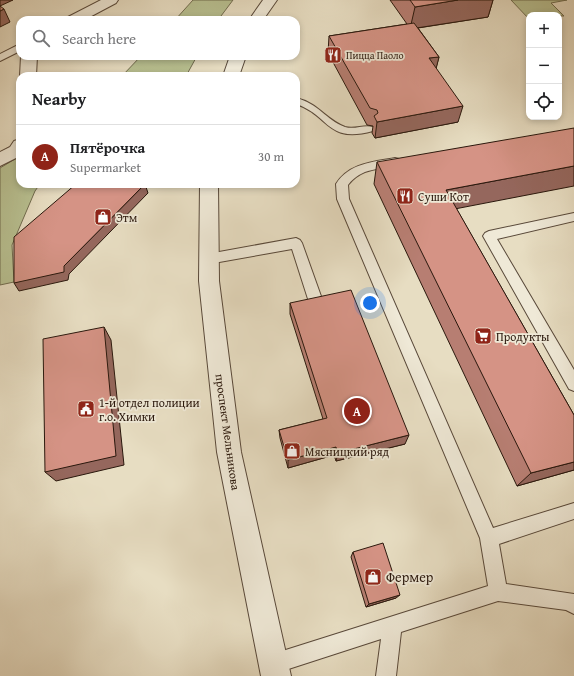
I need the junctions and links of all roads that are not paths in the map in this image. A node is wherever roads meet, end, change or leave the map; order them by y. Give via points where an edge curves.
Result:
1 (111, 0) edge
2 (270, 0) edge
3 (81, 16) edge
4 (259, 16) edge
5 (16, 49) edge
6 (0, 58) edge
7 (29, 60) edge
8 (237, 60) edge
9 (28, 72) edge
10 (232, 72) edge
11 (300, 102) edge
12 (369, 129) edge
13 (16, 151) edge
14 (0, 160) edge
15 (406, 160) edge
16 (209, 188) edge
17 (574, 217) edge
18 (208, 259) junction
19 (315, 299) edge
20 (574, 384) edge
21 (574, 511) edge
22 (489, 538) junction
23 (498, 592) junction
24 (574, 605) edge
25 (392, 626) junction
26 (275, 670) edge
27 (386, 676) edge

1 - 3 street
2 - 4 street
5 - 6 lane
7 - 9 street
8 - 10 street
11 - 12 lane via 312,107 340,129 348,132
13 - 14 street
15 - 22 lane via 366,167 350,174 342,184 343,198
16 - 18 street, проспект Мельникова
17 - 20 lane via 489,236
18 - 19 lane via 296,243
18 - 26 street, проспект Мельникова via 229,452
21 - 22 lane
22 - 23 lane
23 - 24 lane via 570,601
23 - 25 lane
25 - 26 lane
25 - 27 lane

